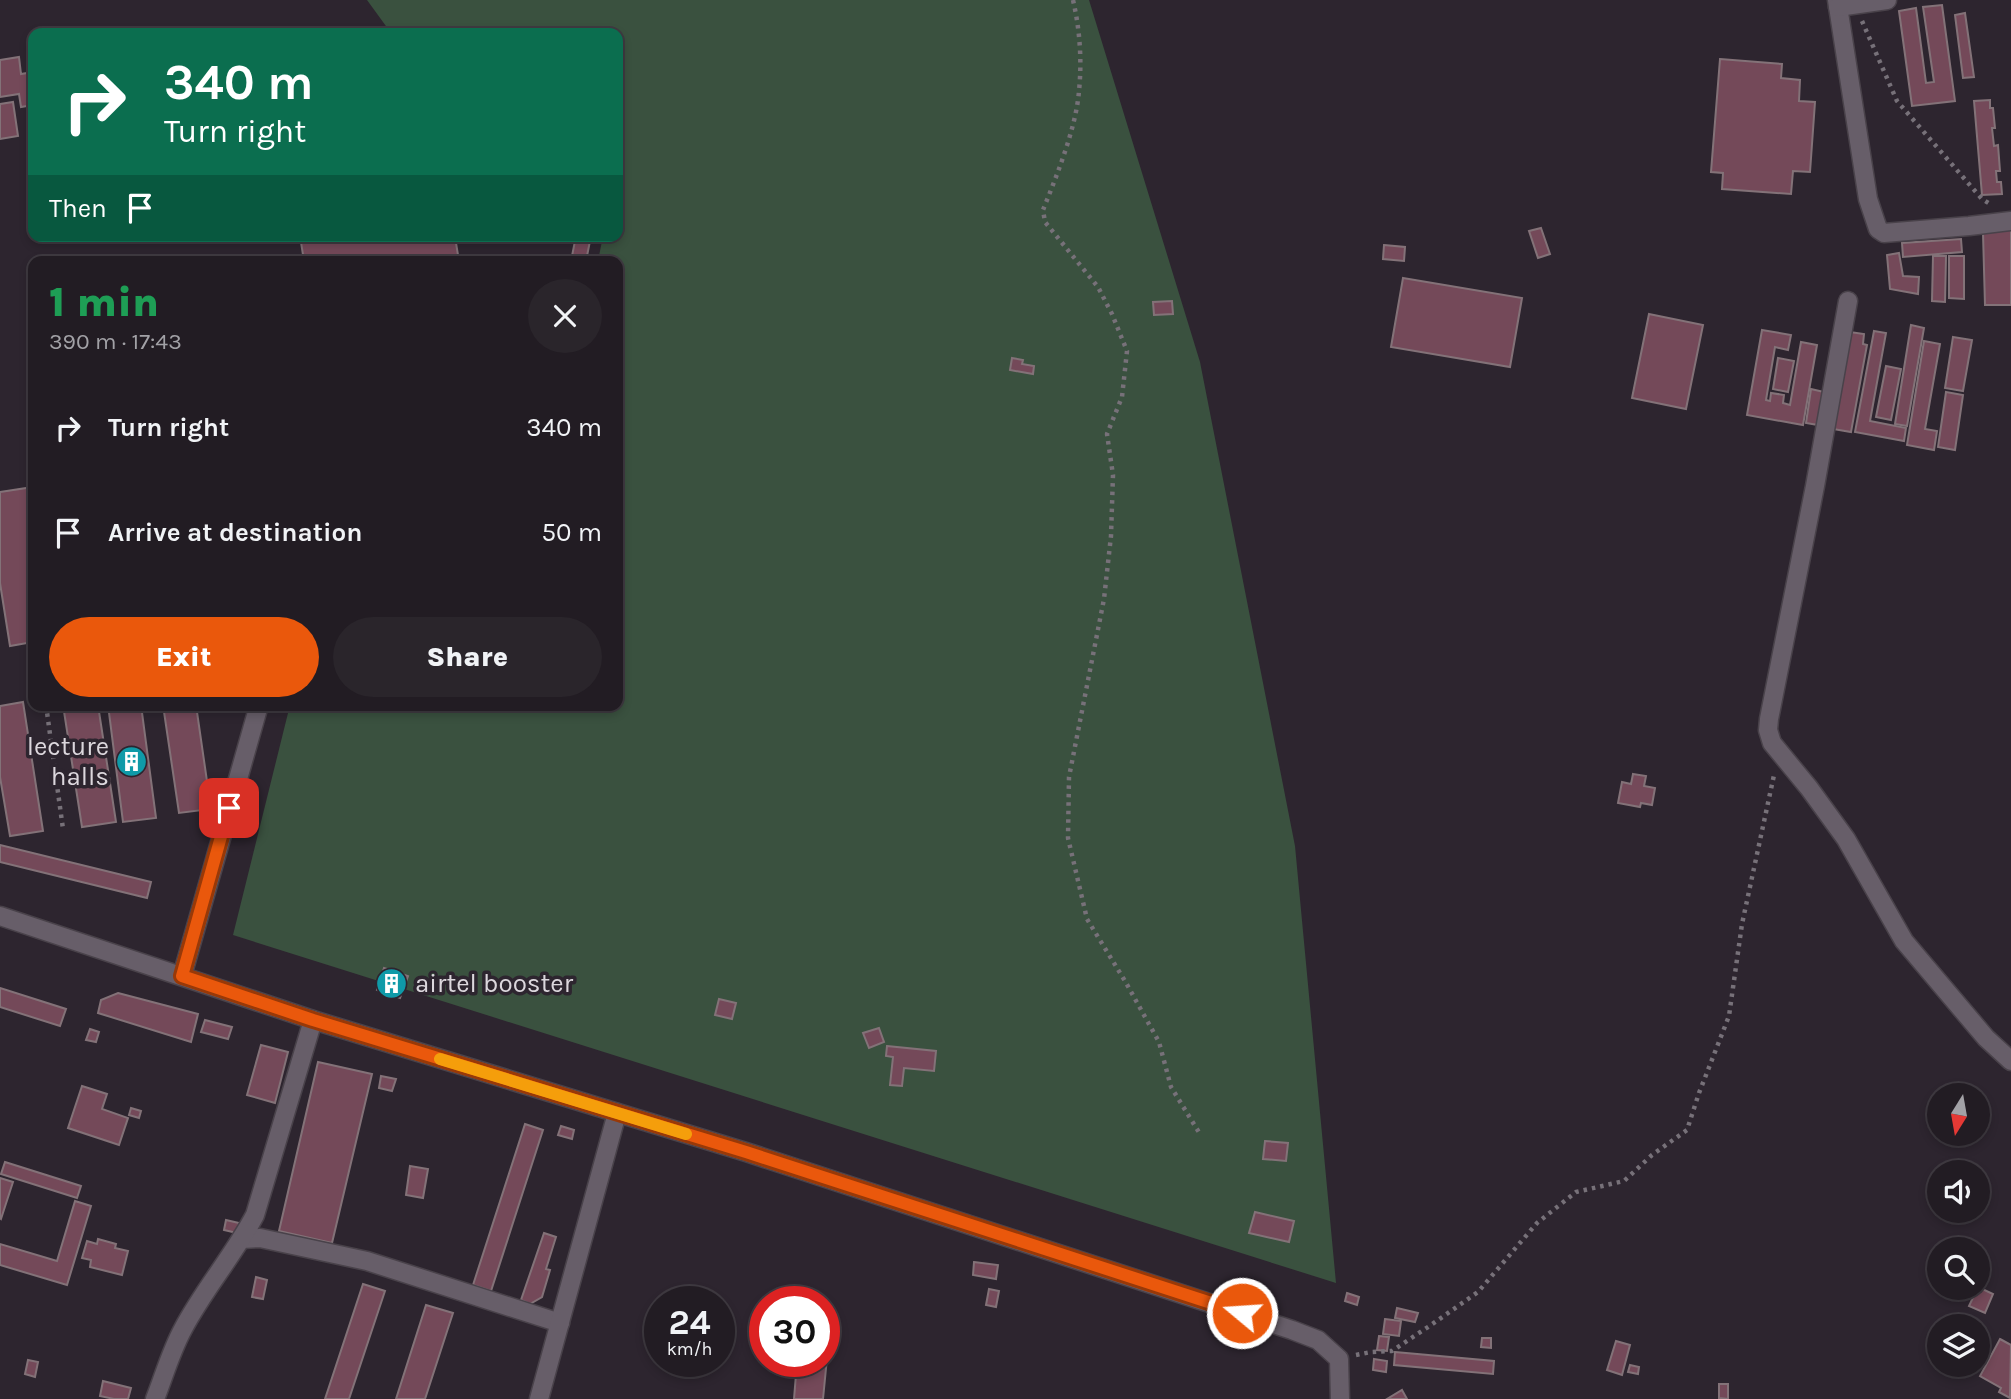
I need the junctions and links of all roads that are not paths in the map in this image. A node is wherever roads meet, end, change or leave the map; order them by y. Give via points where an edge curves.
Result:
1 (1887, 0) edge
2 (1843, 4) edge
3 (2011, 221) edge
4 (1848, 301) dead end
5 (256, 711) edge
6 (0, 916) edge
7 (182, 976) junction
8 (313, 1020) junction
9 (2011, 1061) edge
10 (617, 1112) junction
11 (242, 1239) junction
12 (560, 1322) junction
13 (155, 1399) edge
14 (539, 1399) edge
15 (1340, 1399) edge

1 - 2 street
2 - 3 street via 1868,199 1878,229 1884,233
4 - 9 street via 1768,730 1772,743 1846,839 1904,941
5 - 7 street
6 - 7 street
7 - 8 street
8 - 10 street
8 - 11 street via 255,1215
10 - 12 street
10 - 15 street via 1318,1340 1339,1359
11 - 12 street via 260,1238 367,1261
11 - 13 street via 182,1331
12 - 14 street

